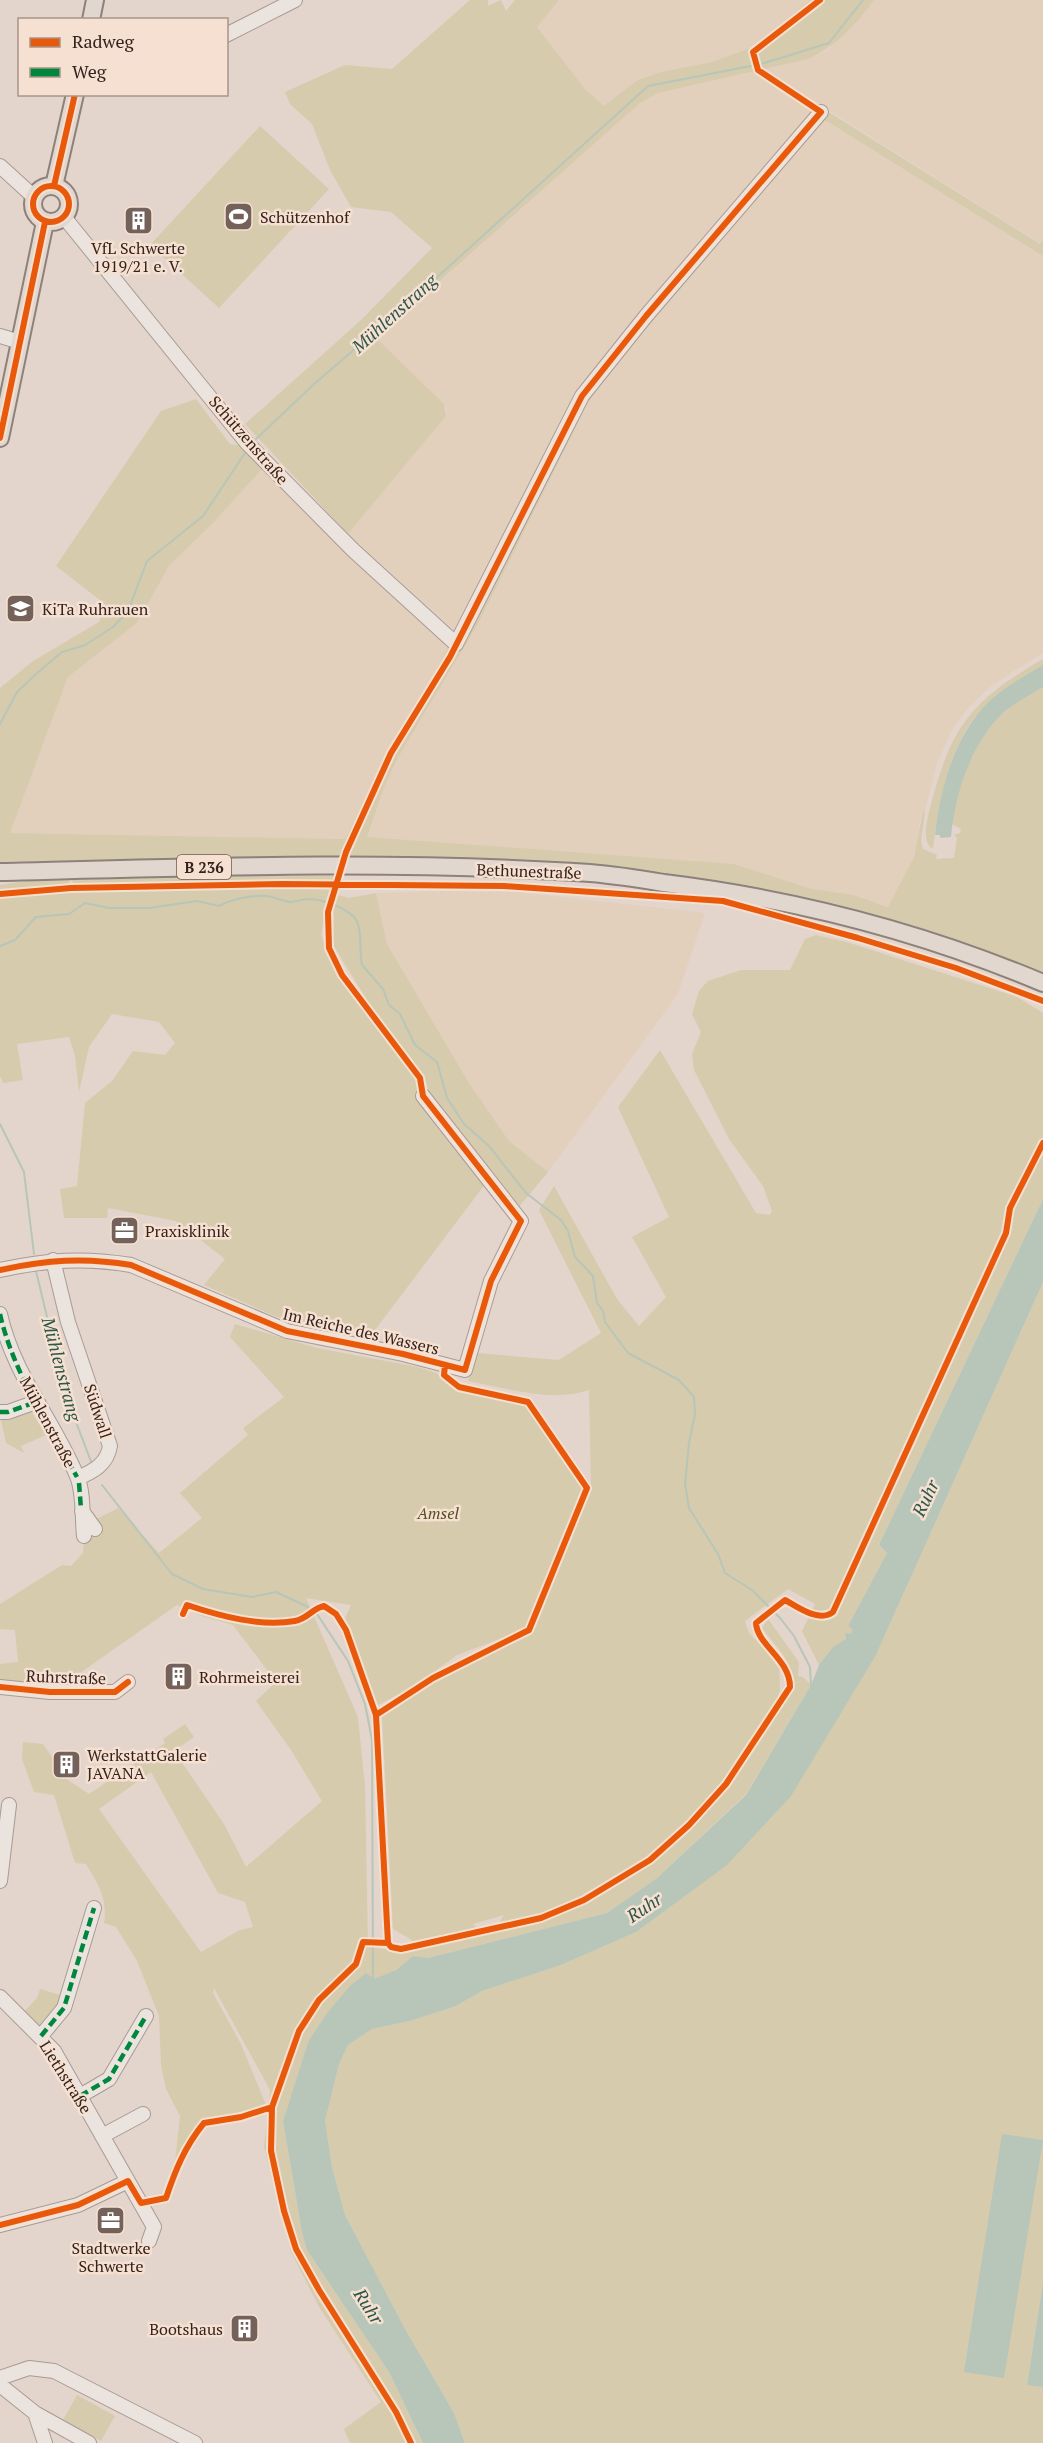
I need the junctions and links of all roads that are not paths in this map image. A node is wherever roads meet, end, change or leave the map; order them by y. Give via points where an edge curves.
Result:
1 (95, 0) edge
2 (295, 0) edge
3 (91, 18) edge
4 (228, 34) edge
5 (75, 96) edge
6 (821, 112) dead end
7 (0, 166) edge
8 (54, 186) junction
9 (34, 197) junction
10 (63, 217) junction
11 (45, 222) junction
12 (0, 336) edge
13 (20, 342) junction
14 (0, 438) edge
15 (0, 872) edge
16 (1043, 983) edge
17 (423, 1096) dead end
18 (53, 1260) junction
19 (0, 1270) edge
20 (0, 1314) edge
21 (36, 1402) junction
22 (0, 1412) edge
23 (78, 1478) junction
24 (90, 1532) dead end
25 (128, 1682) dead end
26 (0, 1687) edge
27 (9, 1804) dead end
28 (0, 1881) edge
29 (94, 1908) dead end
30 (0, 1997) edge
31 (146, 2016) dead end
32 (41, 2036) junction
33 (80, 2096) junction
34 (142, 2114) dead end
35 (102, 2136) junction
36 (125, 2183) junction
37 (0, 2225) edge
38 (149, 2241) dead end
39 (0, 2378) edge
40 (0, 2385) edge
41 (35, 2413) junction
42 (45, 2443) edge
43 (89, 2443) edge
44 (195, 2443) edge

1 - 3 main road
2 - 4 street
5 - 8 main road
6 - 10 street, Schützenstraße via 582,396 456,644 352,550 251,447
7 - 9 street
8 - 9 main road via 44,187
8 - 10 main road via 67,196 69,207
9 - 11 main road via 34,212
10 - 11 main road
11 - 13 main road
12 - 13 street
13 - 14 main road
15 - 16 main road, Bethunestraße / B 236 via 351,865 592,873 726,891 814,909 939,942
17 - 18 street, Im Reiche des Wassers via 522,1221 491,1281 465,1370 287,1330 132,1265
18 - 19 street, Im Reiche des Wassers
18 - 23 street, Südwall via 68,1322 110,1446 108,1456 97,1469
20 - 21 street, Mühlenstraße
21 - 22 street
21 - 23 street, Mühlenstraße
23 - 24 street, Mühlenstraße via 81,1509
25 - 26 street, Ruhrstraße via 115,1692
27 - 28 street
29 - 32 street via 64,2008
30 - 32 street, Liethstraße
31 - 33 street via 114,2073
32 - 33 street, Liethstraße
33 - 35 street, Liethstraße
34 - 35 street
35 - 36 street, Liethstraße
36 - 37 street via 78,2205
36 - 38 street, Liethstraße via 154,2227
39 - 44 street via 29,2368 54,2371
40 - 41 street
41 - 42 street
41 - 43 street

